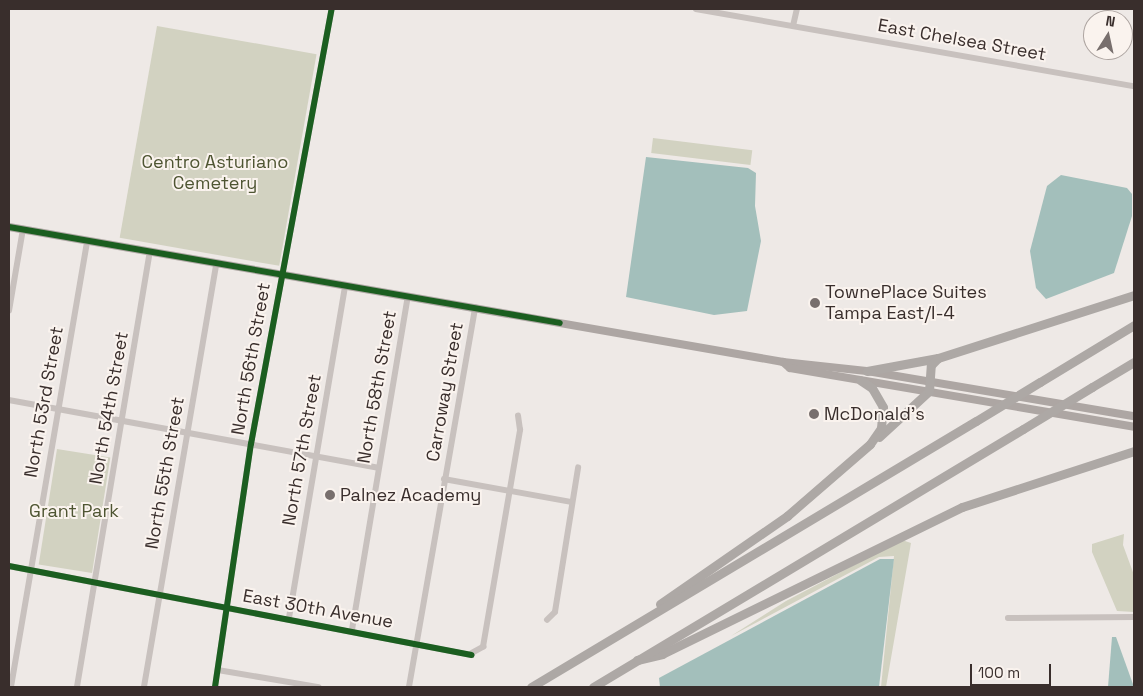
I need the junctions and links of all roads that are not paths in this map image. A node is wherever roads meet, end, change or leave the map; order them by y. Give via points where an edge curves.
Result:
1 (332, 9) edge
2 (696, 9) edge
3 (797, 9) edge
4 (793, 26) junction
5 (1134, 86) edge
6 (9, 227) edge
7 (23, 229) junction
8 (87, 241) junction
9 (150, 252) junction
10 (216, 264) junction
11 (281, 276) junction
12 (345, 286) junction
13 (1134, 294) edge
14 (408, 297) junction
15 (475, 308) junction
16 (9, 310) edge
17 (1134, 325) edge
18 (938, 358) junction
19 (782, 362) junction
20 (1134, 362) edge
21 (867, 371) junction
22 (860, 380) junction
23 (932, 382) junction
24 (929, 392) junction
25 (9, 400) edge
26 (58, 409) junction
27 (518, 416) dead end
28 (1134, 416) edge
29 (123, 421) junction
30 (1134, 427) edge
31 (188, 432) junction
32 (251, 444) junction
33 (1134, 451) edge
34 (316, 457) junction
35 (378, 468) junction
36 (578, 468) dead end
37 (844, 469) junction
38 (444, 479) junction
39 (509, 490) junction
40 (572, 502) junction
41 (9, 566) edge
42 (31, 570) junction
43 (94, 584) junction
44 (160, 595) junction
45 (224, 608) junction
46 (1134, 617) edge
47 (289, 618) junction
48 (1008, 618) dead end
49 (547, 620) dead end
50 (352, 630) junction
51 (418, 642) junction
52 (590, 652) junction
53 (637, 660) junction
54 (218, 670) junction
55 (11, 687) edge
56 (77, 687) edge
57 (144, 687) edge
58 (215, 687) edge
59 (319, 687) edge
60 (409, 687) edge
61 (531, 687) edge
62 (592, 687) edge

1 - 11 street, North 56th Street
2 - 4 street, East Chelsea Street
3 - 4 street
4 - 5 street, East Chelsea Street
6 - 7 main road
7 - 8 main road
7 - 16 street
8 - 9 main road
8 - 26 street, North 53rd Street
9 - 10 main road
9 - 29 street, North 54th Street
10 - 11 main road
10 - 31 street, North 55th Street
11 - 12 main road
11 - 32 street, North 56th Street
12 - 14 main road
12 - 34 street, North 57th Street
13 - 18 highway
14 - 15 main road
14 - 35 street, North 58th Street
15 - 19 main road
15 - 38 street, Carroway Street
17 - 52 highway, bridge
18 - 21 highway
18 - 23 highway via 931,365
19 - 21 main road
19 - 22 main road via 790,368
20 - 53 highway, bridge
21 - 23 main road
22 - 24 main road
22 - 37 highway via 879,396 884,416 876,436
23 - 24 highway
23 - 28 main road
24 - 30 main road
24 - 37 highway
25 - 26 street
26 - 29 street
26 - 42 street, North 53rd Street
27 - 39 street via 520,430
29 - 31 street
29 - 43 street, North 54th Street
31 - 32 street
31 - 44 street, North 55th Street
32 - 34 street
32 - 45 street, North 56th Street
33 - 53 highway via 962,507 662,654
34 - 35 street
34 - 47 street, North 57th Street
35 - 50 street, North 58th Street
36 - 40 street
37 - 52 highway via 771,528
38 - 39 street
38 - 51 street, Carroway Street
39 - 40 street
39 - 51 street, East 30th Avenue via 483,647 472,654
40 - 49 street via 555,612
41 - 42 street, East 30th Avenue
42 - 43 street, East 30th Avenue
42 - 55 street, North 53rd Street
43 - 44 street, East 30th Avenue
43 - 56 street, North 54th Street
44 - 45 street, East 30th Avenue
44 - 57 street, North 55th Street
45 - 47 street, East 30th Avenue
45 - 54 street, North 56th Street
46 - 48 street
47 - 50 street, East 30th Avenue
50 - 51 street, East 30th Avenue
51 - 60 street, Carroway Street
52 - 61 highway
53 - 62 highway
54 - 58 street, North 56th Street
54 - 59 street

